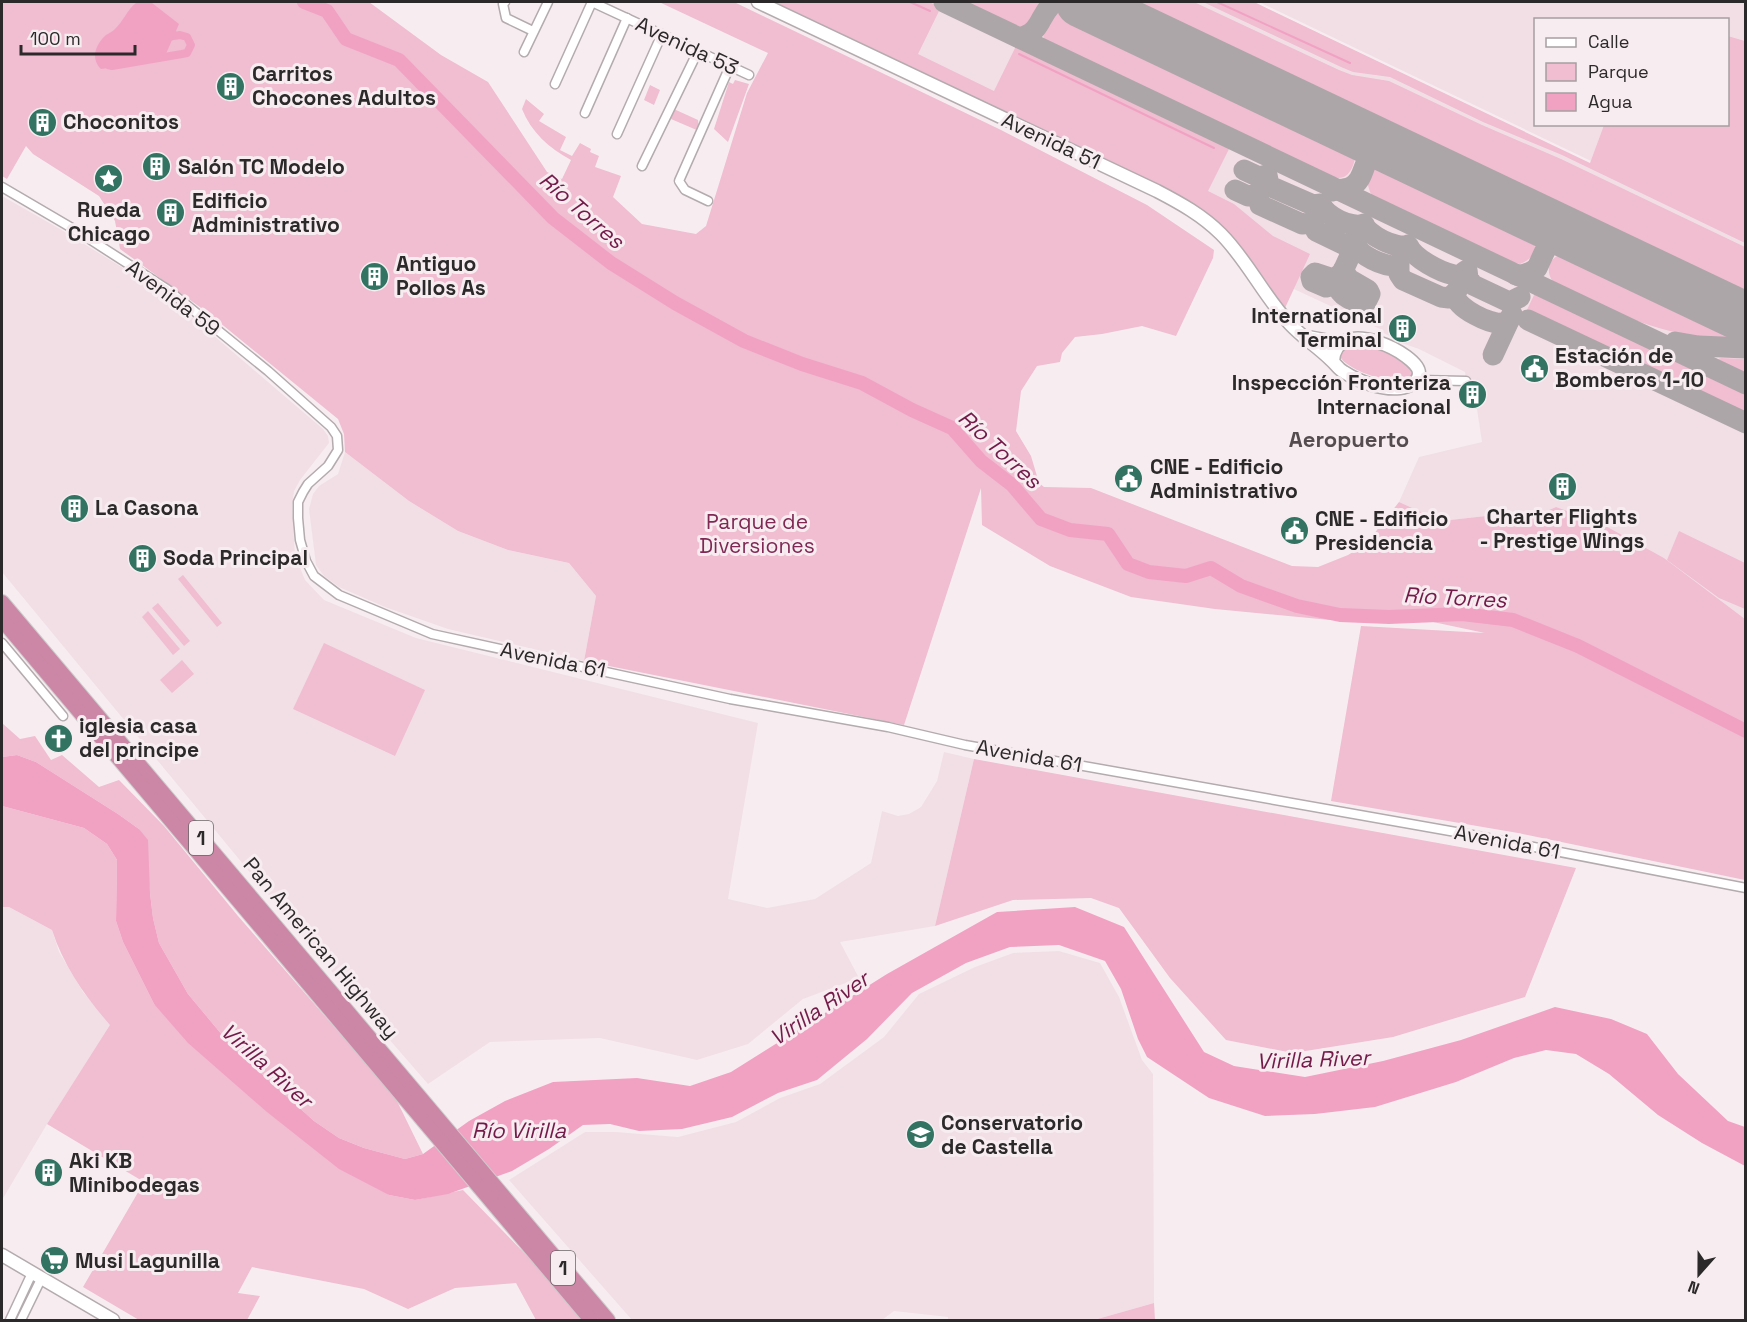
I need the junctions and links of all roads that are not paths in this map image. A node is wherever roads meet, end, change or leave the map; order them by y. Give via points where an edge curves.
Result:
1 (505, 2) edge
2 (548, 2) edge
3 (592, 2) edge
4 (758, 2) edge
5 (627, 18) junction
6 (533, 30) junction
7 (662, 34) junction
8 (524, 51) dead end
9 (698, 51) junction
10 (730, 66) junction
11 (749, 75) dead end
12 (555, 84) dead end
13 (585, 113) dead end
14 (617, 134) dead end
15 (642, 166) dead end
16 (2, 187) edge
17 (708, 201) dead end
18 (1301, 335) junction
19 (1340, 342) junction
20 (1333, 361) junction
21 (1418, 380) junction
22 (1466, 381) dead end
23 (324, 584) joint
24 (2, 602) edge
25 (2, 620) edge
26 (2, 642) edge
27 (63, 716) dead end
28 (1746, 888) edge
29 (395, 1078) junction
30 (513, 1219) junction
31 (2, 1255) edge
32 (36, 1276) junction
33 (10, 1320) edge
34 (21, 1320) edge
35 (113, 1320) edge
36 (591, 1320) edge
37 (608, 1320) edge

1 - 6 street via 506,18
2 - 6 street
3 - 5 street, Avenida 53
3 - 12 street
4 - 18 main road, Avenida 51 via 1157,191 1195,213 1237,251 1288,323
5 - 7 street, Avenida 53
5 - 13 street
6 - 8 street
7 - 9 street, Avenida 53
7 - 14 street
9 - 10 street, Avenida 53
9 - 15 street
10 - 11 street, Avenida 53
10 - 17 street via 680,181 685,190
16 - 23 street, Avenida 59 via 167,289 331,428 337,436 338,450 328,466 308,484 298,502 300,540 306,561
18 - 19 main road
18 - 20 main road, Avenida 51
19 - 20 main road
19 - 21 main road via 1360,338 1392,348 1418,366
20 - 21 main road, Avenida 51 via 1343,372 1374,386 1400,388
21 - 22 street, Avenida 51
23 - 28 street, Avenida 61 via 339,595 432,634 730,699
24 - 29 highway, Pan American Highway / 1
25 - 29 highway, 1
26 - 27 street
29 - 30 highway, 1
30 - 36 highway, 1
30 - 37 highway, 1
31 - 32 main road
32 - 33 street
32 - 34 street
32 - 35 main road

